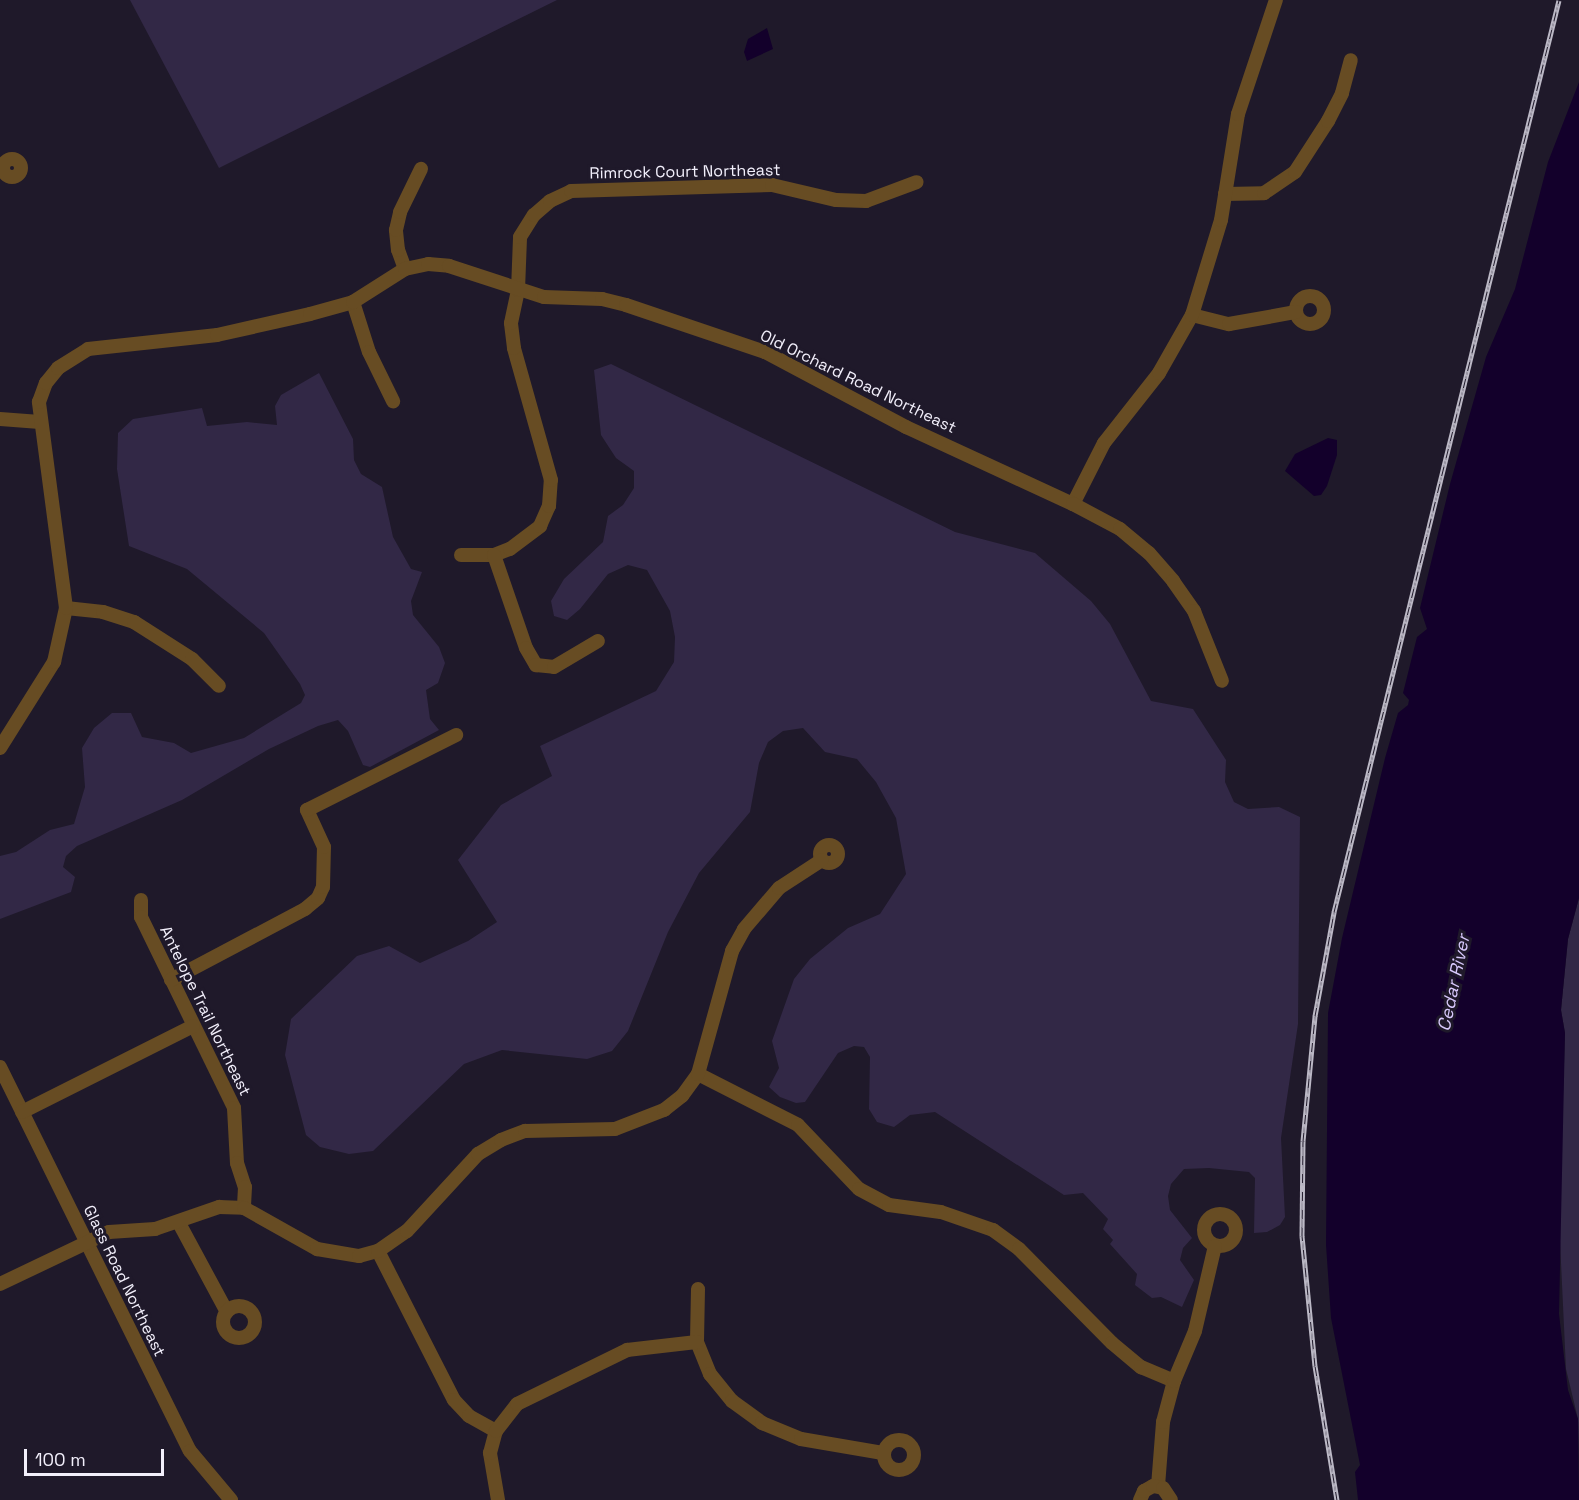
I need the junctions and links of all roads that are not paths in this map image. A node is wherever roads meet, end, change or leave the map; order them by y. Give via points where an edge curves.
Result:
1 (1276, 0) edge
2 (1351, 60) dead end
3 (421, 169) dead end
4 (917, 183) dead end
5 (1225, 194) junction
6 (405, 269) junction
7 (518, 290) junction
8 (353, 302) junction
9 (1296, 312) dead end
10 (1192, 315) junction
11 (393, 401) dead end
12 (0, 419) edge
13 (40, 422) junction
14 (1073, 504) junction
15 (461, 555) dead end
16 (494, 555) junction
17 (66, 608) junction
18 (598, 641) dead end
19 (1222, 681) dead end
20 (219, 686) dead end
21 (456, 735) dead end
22 (0, 748) edge
23 (822, 860) dead end
24 (141, 900) dead end
25 (171, 980) junction
26 (193, 1026) junction
27 (0, 1067) edge
28 (698, 1074) junction
29 (22, 1112) junction
30 (244, 1208) junction
31 (179, 1223) junction
32 (87, 1243) junction
33 (1215, 1246) dead end
34 (378, 1251) junction
35 (0, 1284) edge
36 (698, 1289) dead end
37 (226, 1312) dead end
38 (697, 1342) junction
39 (1174, 1381) junction
40 (496, 1431) junction
41 (884, 1453) dead end
42 (1158, 1486) junction
43 (231, 1500) edge
44 (498, 1500) edge
45 (1140, 1500) edge
46 (1171, 1500) edge

1 - 5 street via 1238,114
2 - 5 street via 1332,112 1295,172 1264,193
3 - 6 street via 400,212 396,230
4 - 7 street, Rimrock Court Northeast via 866,201 836,200 772,185 571,191 534,215 520,237
5 - 10 street
6 - 7 street, Old Orchard Road Northeast via 428,264 449,266
6 - 8 street, Old Orchard Road Northeast
7 - 14 street, Old Orchard Road Northeast via 544,297 602,299 626,305 765,352 886,417
7 - 16 street, Rimrock Court Northeast via 511,322 514,348 551,480 549,506 540,526 527,539
8 - 11 street via 369,352
8 - 13 street, Old Orchard Road Northeast via 266,327 88,349 72,356 46,383 39,402
9 - 10 street via 1228,324
10 - 14 street via 1159,373 1104,443
12 - 13 street
13 - 17 street, Old Orchard Road Northeast
14 - 19 street, Old Orchard Road Northeast via 1120,529 1149,553 1173,581 1194,611
15 - 16 street
16 - 18 street via 526,648 536,664 554,667
17 - 20 street via 103,612 134,622 192,659
17 - 22 street, Old Orchard Road Northeast via 54,662
21 - 25 street via 308,810 324,847 323,887 318,898 305,909
23 - 28 street via 779,888 744,929 732,951
24 - 25 street, Antelope Trail Northeast via 141,917
25 - 26 street, Antelope Trail Northeast
26 - 29 street
26 - 30 street, Antelope Trail Northeast via 234,1108
27 - 29 street, Glass Road Northeast
28 - 34 street via 682,1096 640,1122 615,1129 525,1131 501,1140 478,1154 407,1231
28 - 39 street via 798,1125 859,1189 889,1205 941,1212 993,1230 1019,1249 1112,1343 1141,1366
29 - 32 street, Glass Road Northeast
30 - 31 street via 219,1207
30 - 34 street via 317,1249 339,1256
31 - 32 street via 155,1229 128,1228
31 - 37 street
32 - 35 street
32 - 43 street, Glass Road Northeast via 190,1451
33 - 39 street via 1195,1331
34 - 40 street via 454,1400 469,1416
36 - 38 street
38 - 40 street via 627,1350 601,1360 516,1404
38 - 41 street via 710,1374 732,1401 762,1423 801,1439
39 - 42 street via 1158,1457
40 - 44 street via 490,1453
42 - 45 street via 1144,1491
42 - 46 street via 1168,1492

